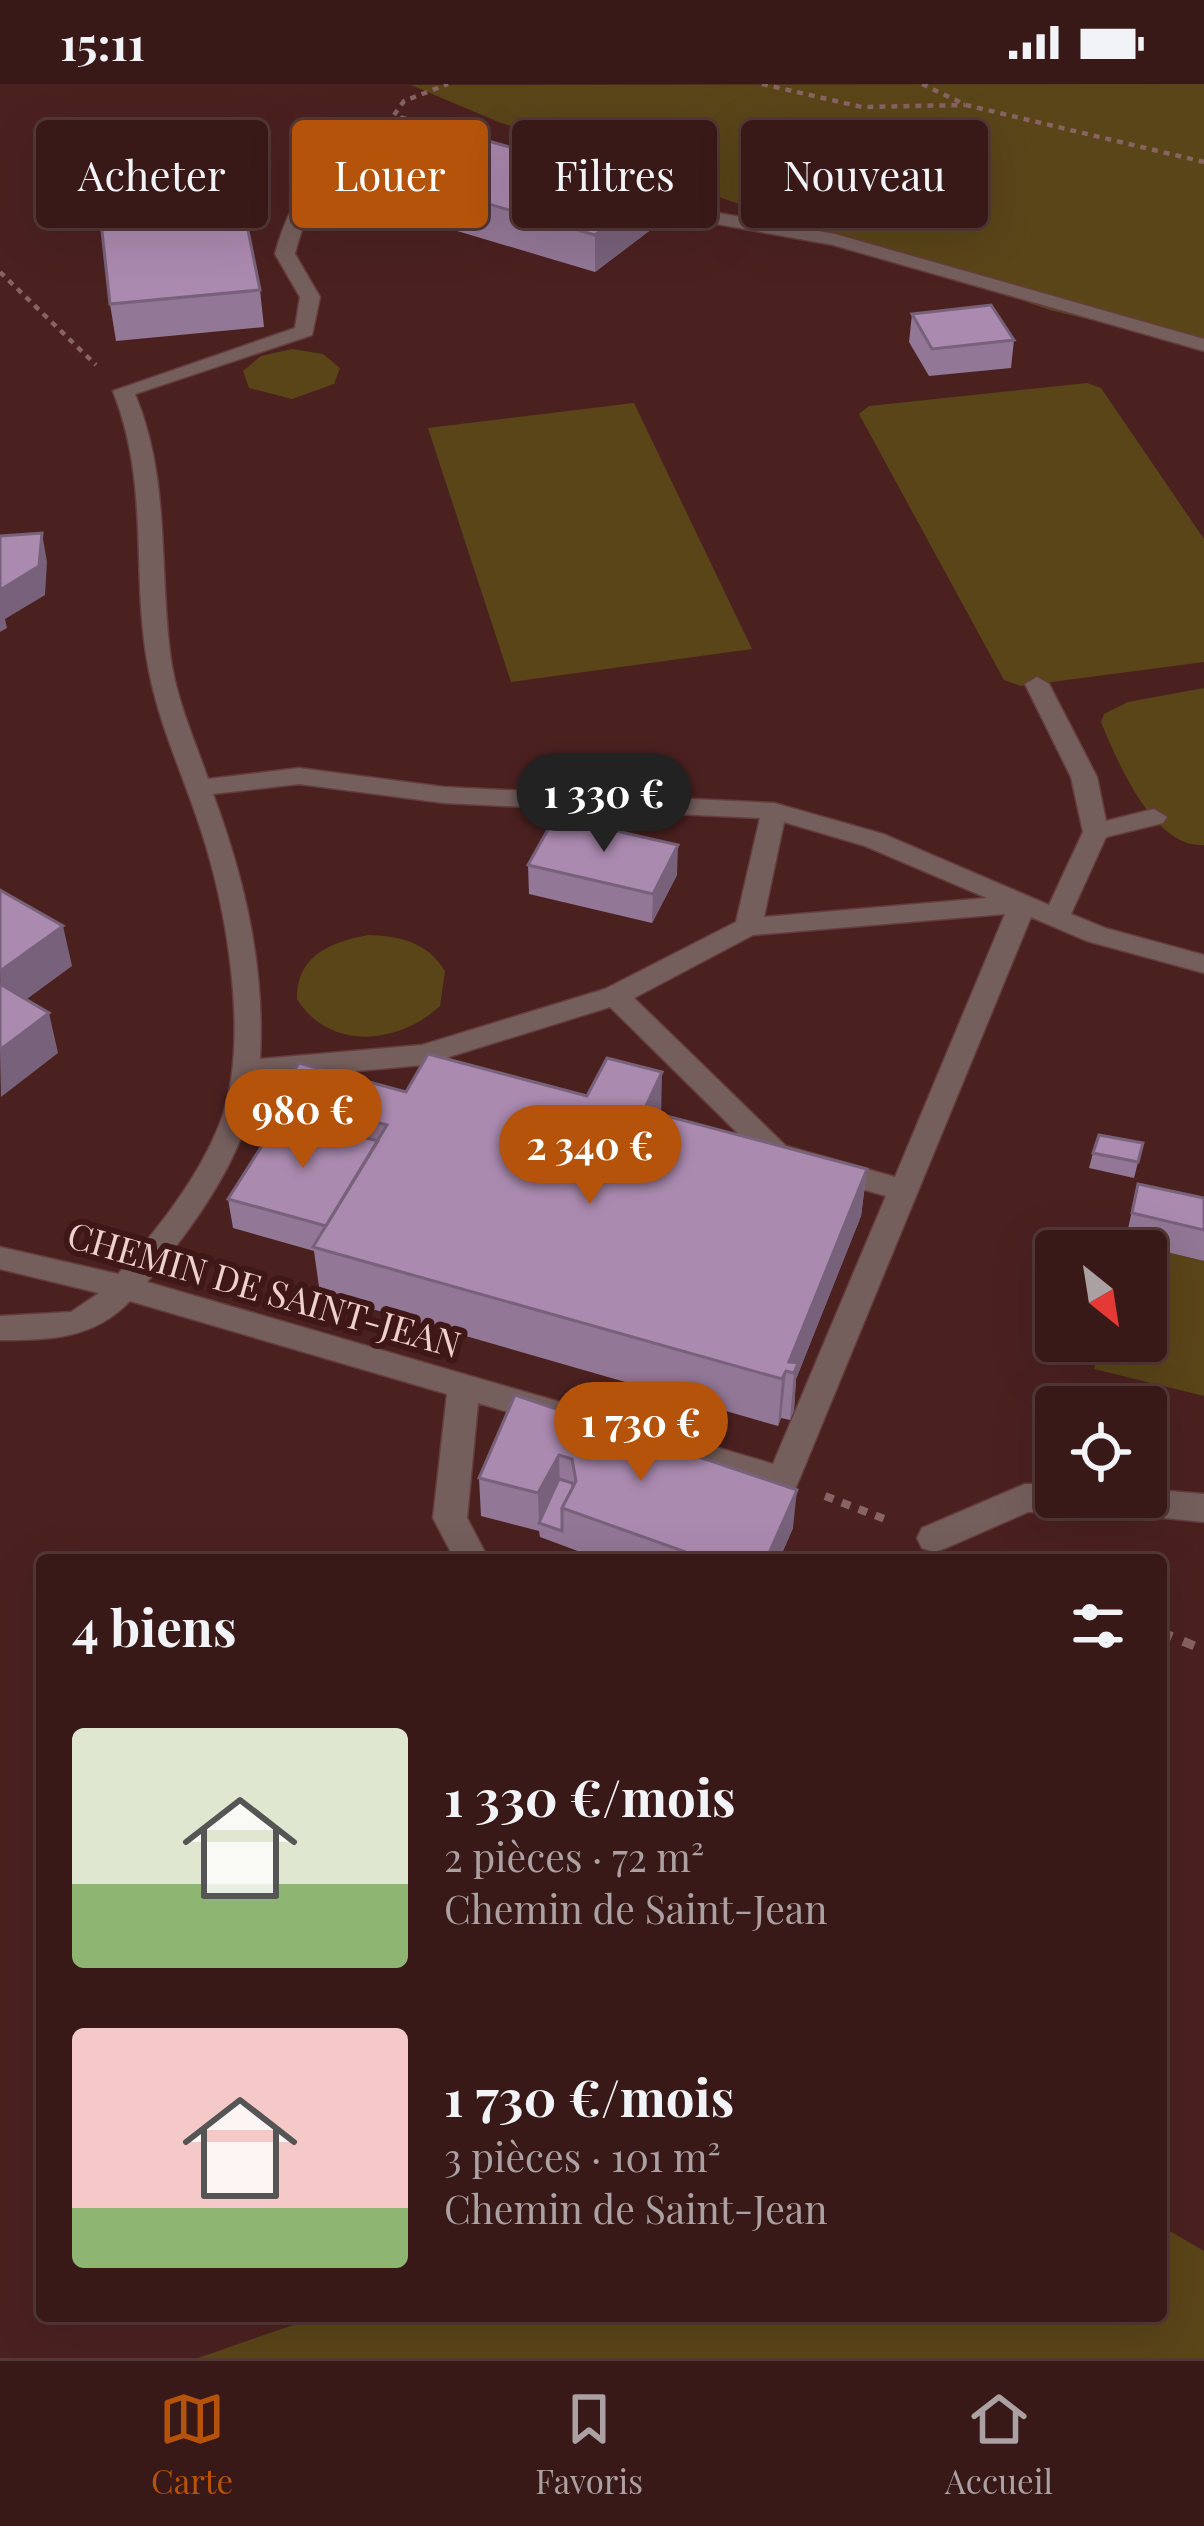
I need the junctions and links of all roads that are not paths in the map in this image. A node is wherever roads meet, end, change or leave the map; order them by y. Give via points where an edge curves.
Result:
1 (717, 221) edge
2 (292, 223) edge
3 (1204, 345) edge
4 (1037, 684) dead end
5 (198, 788) junction
6 (774, 811) junction
7 (1154, 817) dead end
8 (1096, 832) junction
9 (1023, 904) junction
10 (1056, 918) junction
11 (748, 927) junction
12 (1204, 964) edge
13 (615, 996) junction
14 (242, 1071) junction
15 (903, 1190) junction
16 (0, 1258) edge
17 (124, 1286) junction
18 (0, 1328) edge
19 (464, 1386) junction
20 (1204, 1508) edge
21 (934, 1538) dead end
22 (469, 1554) edge

1 - 3 street via 835,240
2 - 5 street via 285,254 310,296 305,331 123,391 141,428 151,484 158,659
4 - 8 street via 1084,777
5 - 6 street via 299,776 444,795
5 - 14 street via 224,852 248,999
6 - 9 street via 874,840
6 - 11 street
7 - 8 street
8 - 10 street
9 - 10 street
9 - 11 street
9 - 15 street
10 - 12 street
11 - 13 street
13 - 14 street via 423,1054
13 - 15 street via 776,1154
14 - 17 street via 238,1117 168,1237
15 - 19 street, CHEMIN DE SAINT-JEAN via 783,1480
16 - 17 street, CHEMIN DE SAINT-JEAN
17 - 18 street via 89,1323
17 - 19 street, CHEMIN DE SAINT-JEAN
19 - 22 street via 451,1518
20 - 21 street via 1025,1498

